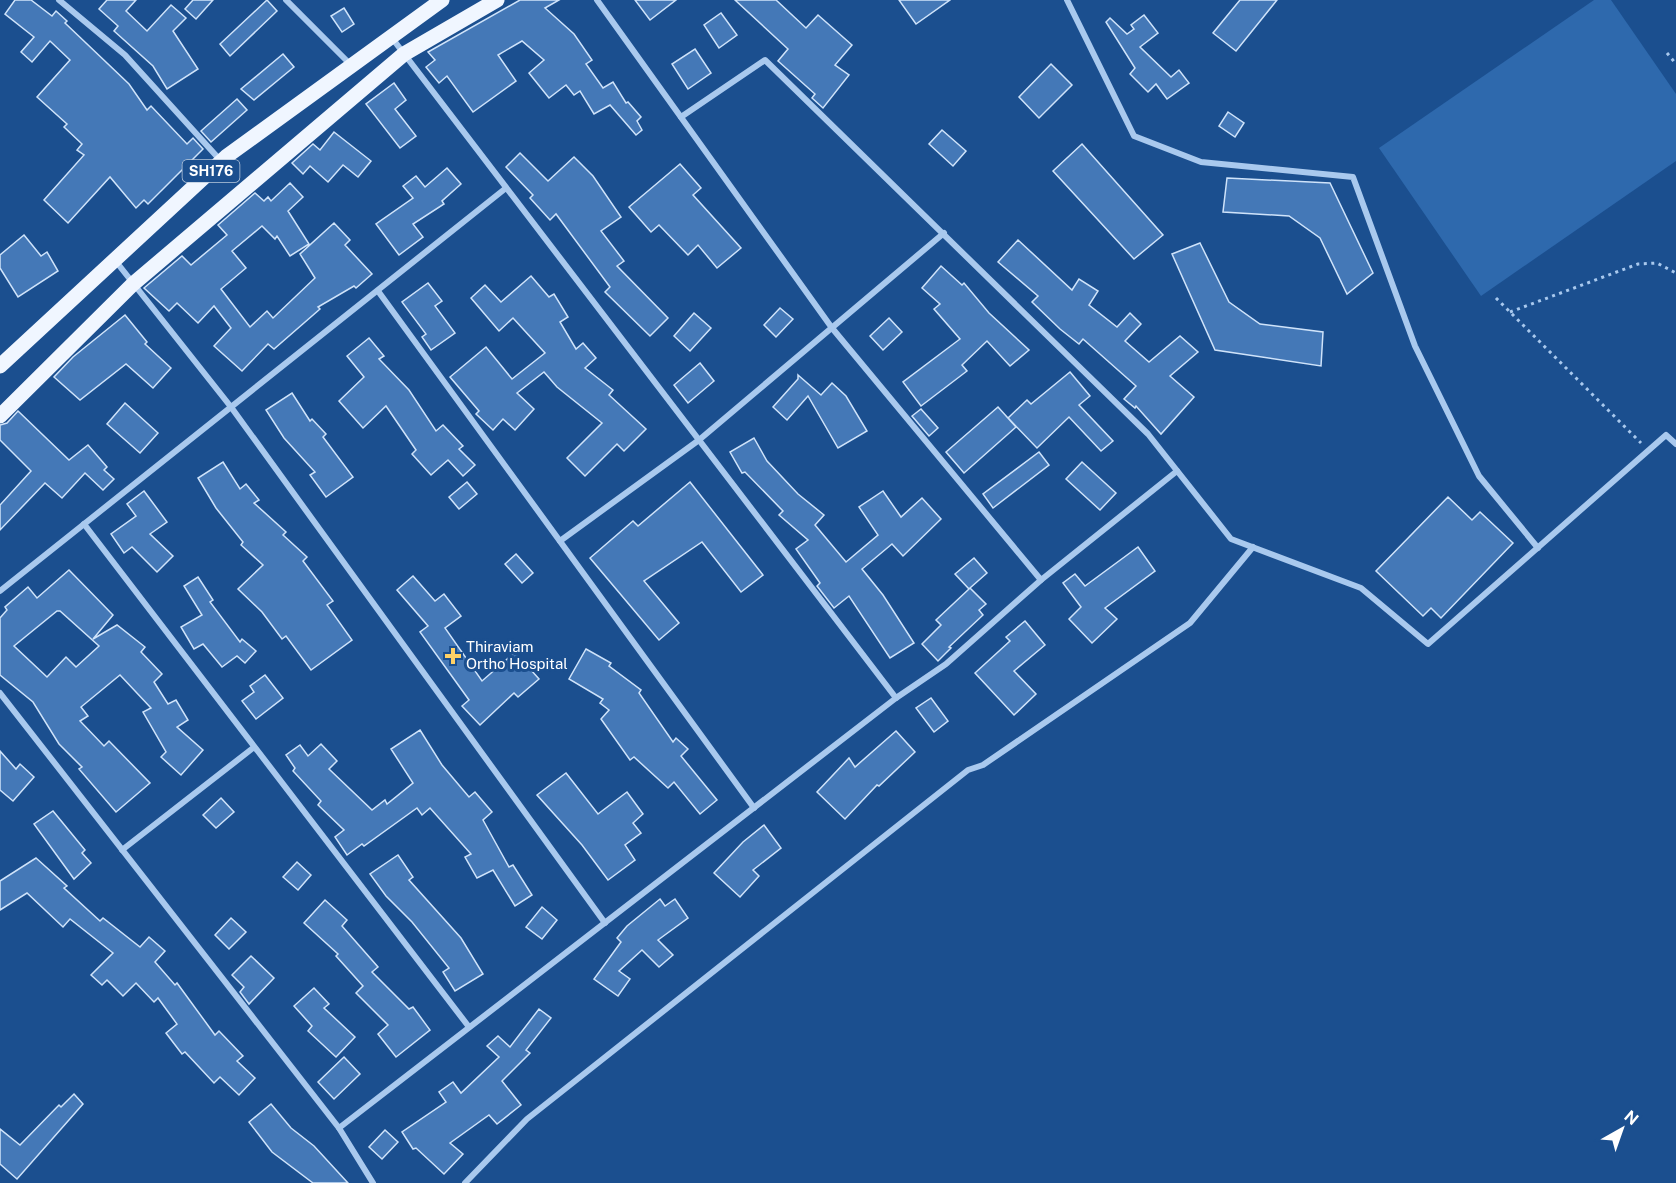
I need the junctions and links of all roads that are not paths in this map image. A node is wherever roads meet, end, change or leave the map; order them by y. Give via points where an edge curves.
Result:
1 (59, 0) edge
2 (286, 0) edge
3 (442, 0) edge
4 (497, 0) edge
5 (597, 0) edge
6 (1067, 0) edge
7 (391, 37) junction
8 (404, 54) junction
9 (352, 66) junction
10 (681, 117) junction
11 (222, 161) junction
12 (506, 188) junction
13 (944, 234) junction
14 (114, 259) junction
15 (133, 284) junction
16 (378, 291) junction
17 (832, 328) junction
18 (0, 366) edge
19 (231, 407) junction
20 (0, 416) edge
21 (699, 440) junction
22 (1676, 444) edge
23 (1177, 471) junction
24 (84, 524) junction
25 (560, 541) junction
26 (1253, 547) junction
27 (1538, 548) junction
28 (1041, 580) junction
29 (0, 591) edge
30 (0, 693) edge
31 (896, 698) junction
32 (253, 748) junction
33 (754, 808) junction
34 (122, 850) junction
35 (605, 923) junction
36 (469, 1027) junction
37 (339, 1128) junction
38 (373, 1183) edge
39 (465, 1183) edge

1 - 11 street via 125,55
2 - 9 street
3 - 7 main road, SH176
4 - 8 main road
5 - 10 street
6 - 27 street via 1134,136 1201,162 1353,177 1415,346 1464,446 1479,476
7 - 8 street
7 - 9 main road, SH176
8 - 12 street
8 - 15 main road
9 - 11 main road, SH176
10 - 13 street via 765,60
10 - 17 street
11 - 14 main road, SH176
12 - 16 street
12 - 21 street
13 - 17 street
13 - 23 street via 1148,434
14 - 15 street
14 - 18 main road, SH176
15 - 19 street
15 - 20 main road
16 - 19 street
16 - 25 street
17 - 21 street
17 - 28 street
19 - 24 street
19 - 35 street
21 - 25 street
21 - 31 street
22 - 27 street via 1666,435
23 - 26 street via 1231,539
23 - 28 street
24 - 29 street
24 - 32 street
25 - 33 street
26 - 27 street via 1361,588 1428,644
26 - 39 street via 1190,623 982,765 968,770 527,1119
28 - 31 street via 946,664
30 - 34 street
31 - 33 street
32 - 34 street
32 - 36 street
33 - 35 street
34 - 37 street
35 - 36 street
36 - 37 street
37 - 38 street

